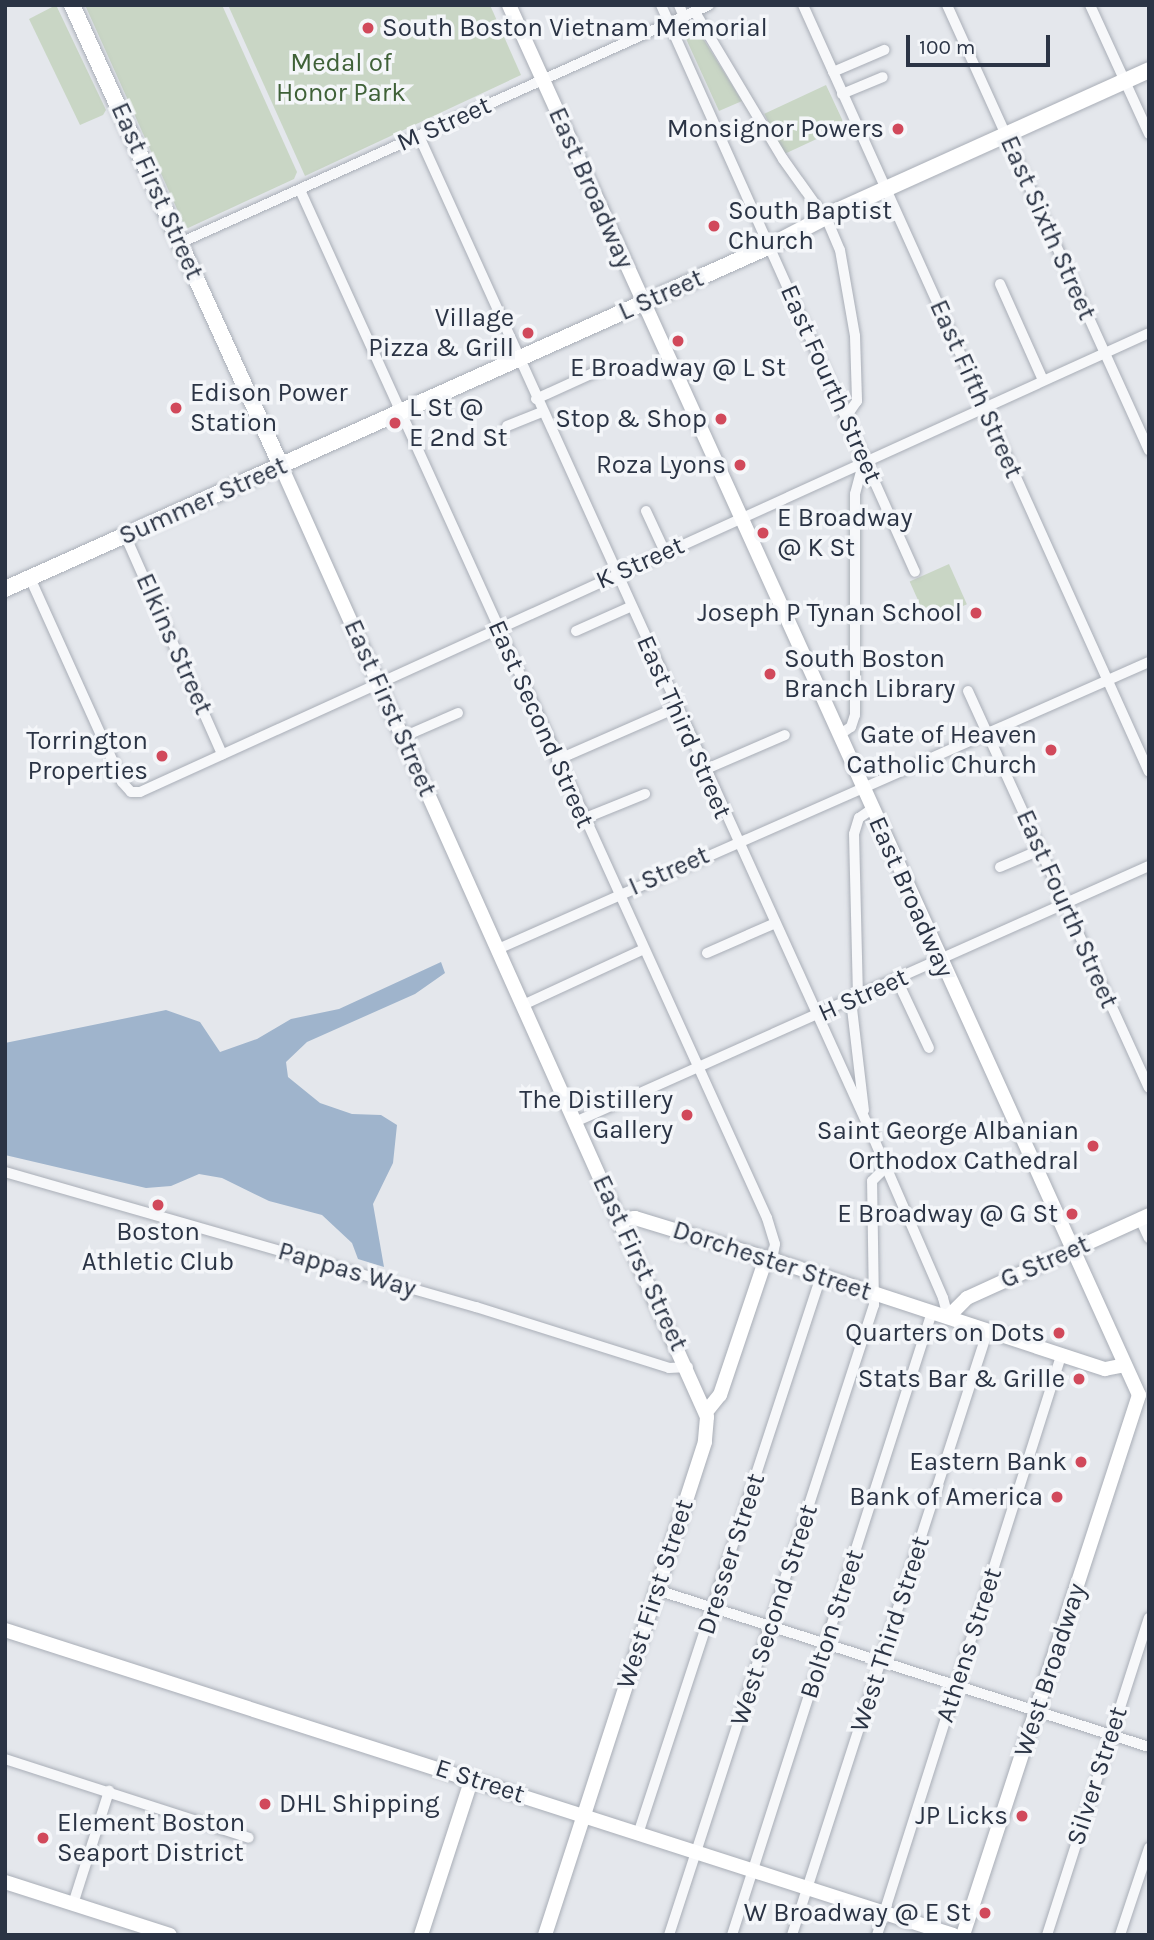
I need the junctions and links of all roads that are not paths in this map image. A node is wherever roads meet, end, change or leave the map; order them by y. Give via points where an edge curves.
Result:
1 (72, 5) edge
2 (509, 5) edge
3 (661, 5) edge
4 (679, 5) edge
5 (709, 5) edge
6 (803, 5) edge
7 (947, 5) edge
8 (1090, 5) edge
9 (695, 12) junction
10 (684, 16) junction
11 (669, 23) junction
12 (884, 50) dead end
13 (1149, 70) edge
14 (833, 72) junction
15 (883, 77) dead end
16 (543, 80) junction
17 (1125, 81) junction
18 (842, 94) junction
19 (1006, 134) junction
20 (1149, 134) edge
21 (419, 136) junction
22 (886, 189) junction
23 (300, 190) junction
24 (825, 217) junction
25 (180, 243) junction
26 (770, 246) junction
27 (1000, 284) dead end
28 (642, 303) junction
29 (1149, 333) edge
30 (1105, 352) junction
31 (518, 358) junction
32 (604, 368) dead end
33 (1042, 380) junction
34 (536, 399) junction
35 (984, 406) junction
36 (400, 411) junction
37 (542, 412) junction
38 (846, 417) junction
39 (507, 426) dead end
40 (1149, 450) edge
41 (864, 461) junction
42 (281, 466) junction
43 (646, 511) dead end
44 (740, 518) junction
45 (125, 535) junction
46 (665, 552) junction
47 (915, 572) dead end
48 (615, 575) junction
49 (30, 578) junction
50 (5, 589) edge
51 (630, 607) junction
52 (498, 628) junction
53 (576, 631) dead end
54 (1149, 662) edge
55 (1107, 680) junction
56 (378, 682) junction
57 (968, 691) dead end
58 (676, 708) junction
59 (458, 713) dead end
60 (785, 734) dead end
61 (988, 734) junction
62 (839, 735) junction
63 (403, 737) junction
64 (222, 754) junction
65 (557, 760) junction
66 (704, 770) junction
67 (1149, 772) edge
68 (862, 788) junction
69 (645, 794) dead end
70 (872, 809) junction
71 (583, 819) junction
72 (736, 841) junction
73 (1040, 850) junction
74 (1149, 866) edge
75 (1000, 867) dead end
76 (617, 894) junction
77 (1066, 904) junction
78 (773, 924) junction
79 (498, 948) junction
80 (642, 950) junction
81 (707, 953) dead end
82 (940, 960) junction
83 (897, 980) junction
84 (854, 998) junction
85 (523, 1005) junction
86 (815, 1016) junction
87 (929, 1048) dead end
88 (696, 1069) junction
89 (1149, 1088) edge
90 (575, 1122) junction
91 (870, 1130) junction
92 (886, 1167) junction
93 (5, 1172) edge
94 (1144, 1217) edge
95 (619, 1220) junction
96 (1149, 1238) edge
97 (1072, 1251) junction
98 (769, 1259) junction
99 (821, 1276) junction
100 (877, 1294) junction
101 (932, 1312) junction
102 (948, 1317) junction
103 (987, 1333) junction
104 (1061, 1356) junction
105 (1125, 1365) junction
106 (688, 1367) junction
107 (1143, 1407) edge
108 (706, 1412) junction
109 (657, 1590) junction
110 (714, 1607) junction
111 (1149, 1618) edge
112 (771, 1625) junction
113 (5, 1630) edge
114 (827, 1643) junction
115 (881, 1660) junction
116 (956, 1684) junction
117 (1037, 1710) junction
118 (1111, 1736) junction
119 (1149, 1748) edge
120 (5, 1759) edge
121 (472, 1779) junction
122 (109, 1791) junction
123 (584, 1815) junction
124 (639, 1832) junction
125 (249, 1838) dead end
126 (1149, 1848) edge
127 (696, 1851) junction
128 (752, 1869) junction
129 (5, 1882) edge
130 (807, 1886) junction
131 (73, 1903) junction
132 (884, 1912) junction
133 (170, 1935) edge
134 (421, 1935) edge
135 (545, 1935) edge
136 (669, 1935) edge
137 (732, 1935) edge
138 (792, 1935) edge
139 (877, 1935) edge
140 (953, 1935) edge
141 (963, 1935) edge
142 (1047, 1935) edge
143 (1120, 1935) edge

1 - 25 main road, East First Street
2 - 16 main road, East Broadway
3 - 11 street, East Fourth Street
4 - 10 street
5 - 9 street, M Street
6 - 14 street, East Fifth Street
7 - 19 street, East Sixth Street
8 - 17 street
9 - 10 street, M Street
9 - 24 street via 783,159
10 - 11 street, M Street
11 - 16 street, M Street
11 - 26 street, East Fourth Street
12 - 14 street
13 - 17 main road, L Street
14 - 18 street, East Fifth Street
15 - 18 street
16 - 21 street, M Street
16 - 28 main road, East Broadway
17 - 19 main road, L Street
17 - 20 street
18 - 22 street, East Fifth Street
19 - 22 main road, L Street
19 - 30 street, East Sixth Street
21 - 23 street, M Street
21 - 31 street, East Third Street
22 - 24 main road, L Street
22 - 35 street, East Fifth Street
23 - 25 street, M Street
23 - 36 street, East Second Street
24 - 26 main road, L Street
24 - 38 street via 842,258 853,309 857,397 853,412
25 - 42 main road, East First Street
26 - 28 main road, L Street
26 - 38 street, East Fourth Street
27 - 33 street
28 - 31 main road, L Street
28 - 44 main road, East Broadway
29 - 30 street, K Street
30 - 33 street, K Street
30 - 40 street, East Sixth Street
31 - 34 street, East Third Street
31 - 36 main road, L Street
32 - 34 street
33 - 35 street, K Street
34 - 37 street, East Third Street
35 - 41 street, K Street
35 - 55 street, East Fifth Street
36 - 42 main road, Summer Street
36 - 52 street, East Second Street
37 - 39 street
37 - 48 street, East Third Street
38 - 41 street, East Fourth Street
41 - 44 street, K Street
41 - 47 street, East Fourth Street
41 - 62 street via 855,494 855,715 851,727
42 - 45 main road, Summer Street
42 - 56 main road, East First Street
43 - 46 street
44 - 46 street, K Street
44 - 62 main road, East Broadway
45 - 49 main road, Summer Street
45 - 64 street, Elkins Street
46 - 48 street, K Street
48 - 51 street, East Third Street
48 - 52 street, K Street
49 - 50 main road, Summer Street
49 - 64 street, K Street via 122,782 131,792
51 - 53 street
51 - 58 street, East Third Street
52 - 56 street, K Street
52 - 65 street, East Second Street
54 - 55 street, I Street
55 - 61 street, I Street
55 - 67 street, East Fifth Street
56 - 63 main road, East First Street
56 - 64 street, K Street
57 - 61 street, East Fourth Street
58 - 65 street
58 - 66 street, East Third Street
59 - 63 street
60 - 66 street
61 - 68 street, I Street
61 - 73 street, East Fourth Street
62 - 68 main road, East Broadway
63 - 79 main road, East First Street
65 - 71 street, East Second Street
66 - 72 street, East Third Street
68 - 70 main road, East Broadway
68 - 72 street, I Street
69 - 71 street
70 - 82 main road, East Broadway
70 - 84 street via 859,818 854,834
71 - 76 street, East Second Street
72 - 76 street, I Street
72 - 78 street, East Third Street
73 - 75 street
73 - 77 street, East Fourth Street
74 - 77 street, H Street
76 - 79 street, I Street
76 - 80 street, East Second Street
77 - 82 street, H Street
77 - 89 street, East Fourth Street
78 - 81 street
78 - 86 street, East Third Street
79 - 85 main road, East First Street
80 - 85 street
80 - 88 street, East Second Street
82 - 83 street, H Street
82 - 97 main road, East Broadway
83 - 84 street, H Street
83 - 87 street
84 - 86 street, H Street
84 - 91 street
85 - 90 main road, East First Street
86 - 88 street, H Street
86 - 91 street, East Third Street
88 - 90 street, H Street
88 - 98 street, East Second Street via 767,1218 775,1244
90 - 95 main road, East First Street
91 - 92 street, East Third Street
92 - 100 street via 872,1181
92 - 102 street, East Third Street
93 - 106 street, Pappas Way via 488,1310 668,1368
94 - 96 street
94 - 97 main road, G Street
95 - 98 main road, Dorchester Street via 635,1218
95 - 106 main road, East First Street
97 - 102 main road, G Street via 967,1298
97 - 105 main road, East Broadway
98 - 99 main road, Dorchester Street
98 - 108 main road, West First Street via 723,1387 715,1405
99 - 100 main road, Dorchester Street
99 - 110 street, Dresser Street
100 - 101 main road, Dorchester Street
100 - 112 street, West Second Street
101 - 102 main road, Dorchester Street
101 - 114 street, Bolton Street
102 - 103 main road, Dorchester Street
103 - 104 main road, Dorchester Street
103 - 115 street, West Third Street
104 - 105 main road, Dorchester Street via 1105,1369
104 - 116 street, Athens Street
105 - 107 main road, East Broadway
106 - 108 main road, East First Street
107 - 117 main road, West Broadway
108 - 109 main road, West First Street via 705,1443
109 - 110 street
109 - 123 main road, West First Street
110 - 112 street
110 - 124 street, Dresser Street
111 - 118 street, Silver Street
112 - 114 street
112 - 127 street, West Second Street
113 - 121 main road, E Street
114 - 115 street
114 - 128 street, Bolton Street
115 - 116 street
115 - 130 street, West Third Street
116 - 117 street
116 - 132 street, Athens Street
117 - 118 street
117 - 141 main road, West Broadway
118 - 119 street
118 - 142 street, Silver Street
120 - 122 street
121 - 123 main road, E Street
121 - 134 main road
122 - 125 street
122 - 131 street
123 - 124 main road, E Street
123 - 135 main road, West First Street
124 - 127 main road, E Street
126 - 143 street
127 - 128 main road, E Street
127 - 136 street, West Second Street
128 - 130 main road, E Street
128 - 137 street, Bolton Street
129 - 131 main road
130 - 132 main road, E Street
130 - 138 street, West Third Street
131 - 133 main road
132 - 139 street, Athens Street
132 - 140 main road, E Street

